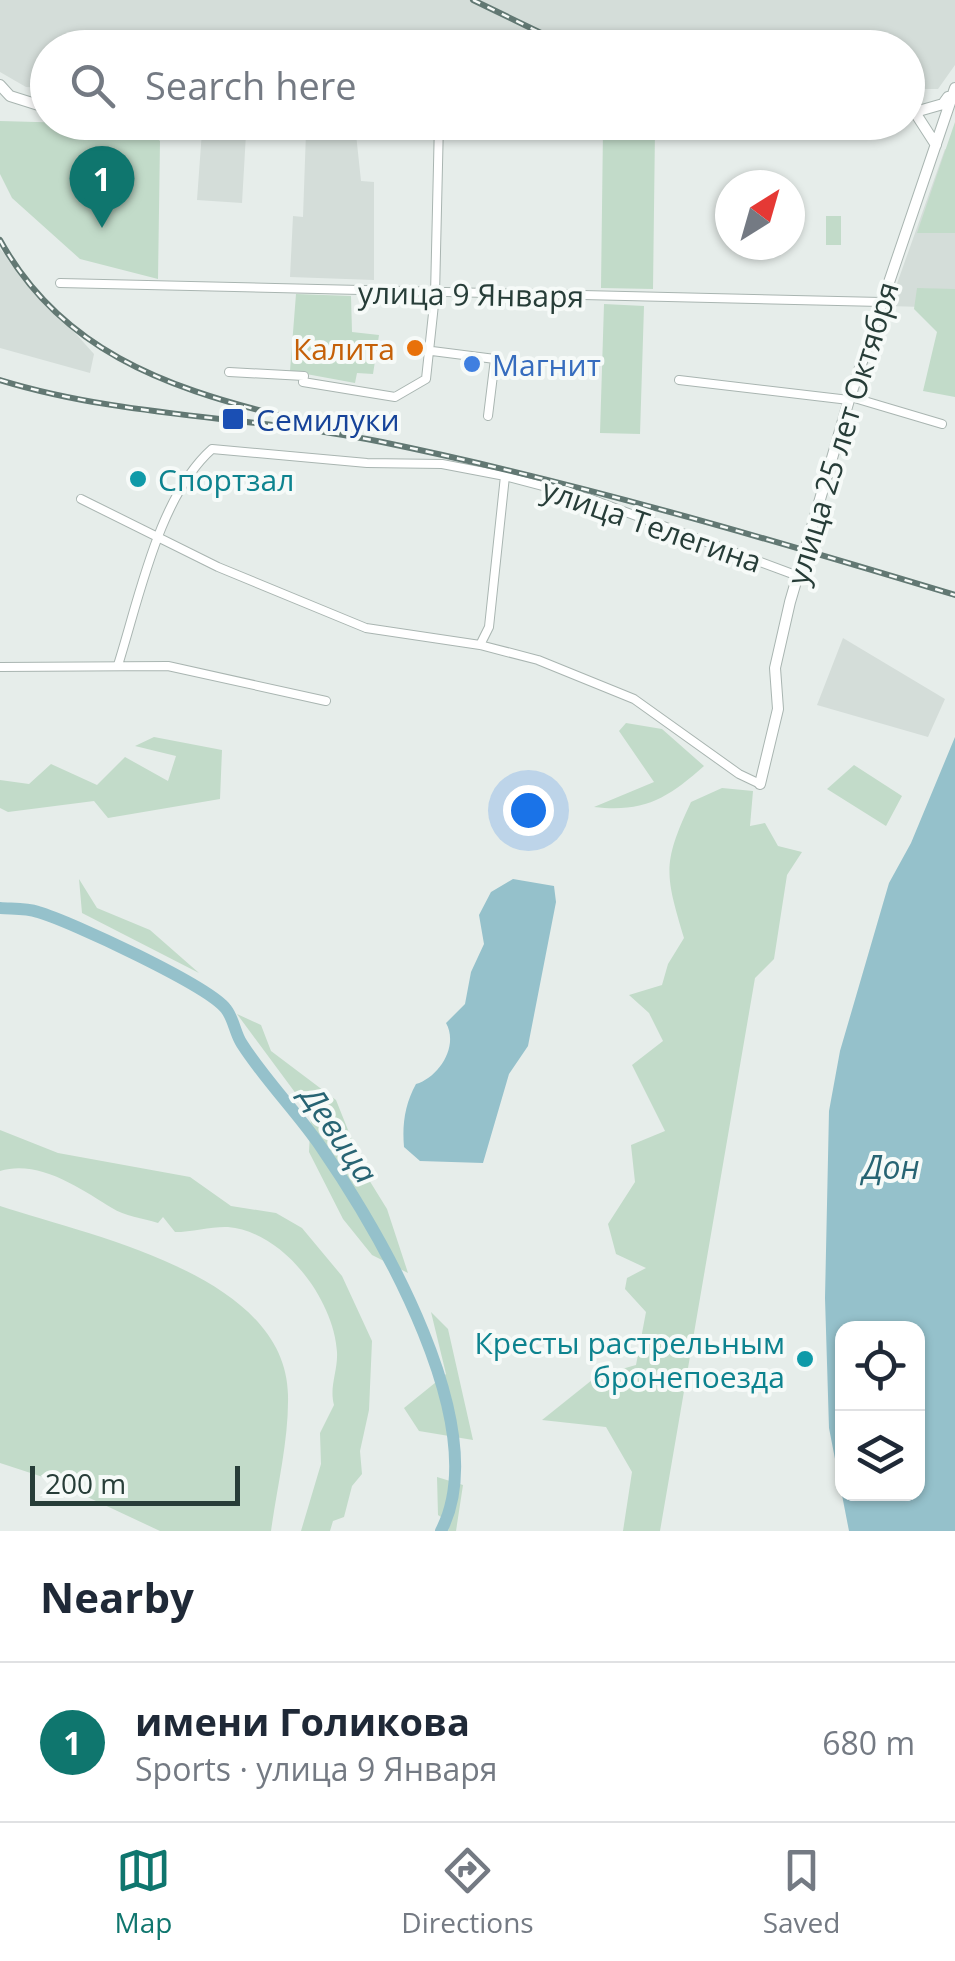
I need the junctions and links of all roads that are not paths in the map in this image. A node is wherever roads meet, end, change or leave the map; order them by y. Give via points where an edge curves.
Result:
1 (0, 86) edge
2 (955, 88) edge
3 (30, 102) edge
4 (925, 110) edge
5 (925, 131) edge
6 (439, 140) edge
7 (936, 145) junction
8 (60, 283) dead end
9 (436, 295) junction
10 (881, 302) junction
11 (432, 351) junction
12 (229, 372) dead end
13 (679, 380) dead end
14 (850, 399) junction
15 (488, 416) dead end
16 (942, 424) dead end
17 (505, 476) junction
18 (80, 499) dead end
19 (158, 539) junction
20 (798, 576) junction
21 (480, 645) junction
22 (118, 665) junction
23 (0, 667) edge
24 (326, 701) dead end
25 (760, 784) joint

1 - 3 street
2 - 4 street via 944,104
2 - 7 street, улица 25 лет Октября
5 - 7 street
6 - 9 street
7 - 10 street, улица 25 лет Октября
8 - 9 street, улица 9 Января
9 - 10 street, улица 9 Января
9 - 11 street
10 - 14 street, улица 25 лет Октября
11 - 12 street via 426,379 395,398 303,382 304,376
11 - 15 street via 494,359
13 - 14 street
14 - 16 street
14 - 20 street, улица 25 лет Октября
17 - 19 street, улица Телегина via 442,464 212,449 196,464
17 - 20 street, улица Телегина via 588,498
17 - 21 street, улица Телегина via 489,627
18 - 19 street
19 - 21 street via 366,628
19 - 22 street
20 - 25 street, улица 25 лет Октября via 775,668 778,709
21 - 25 street via 634,698
22 - 23 street
22 - 24 street via 200,672

